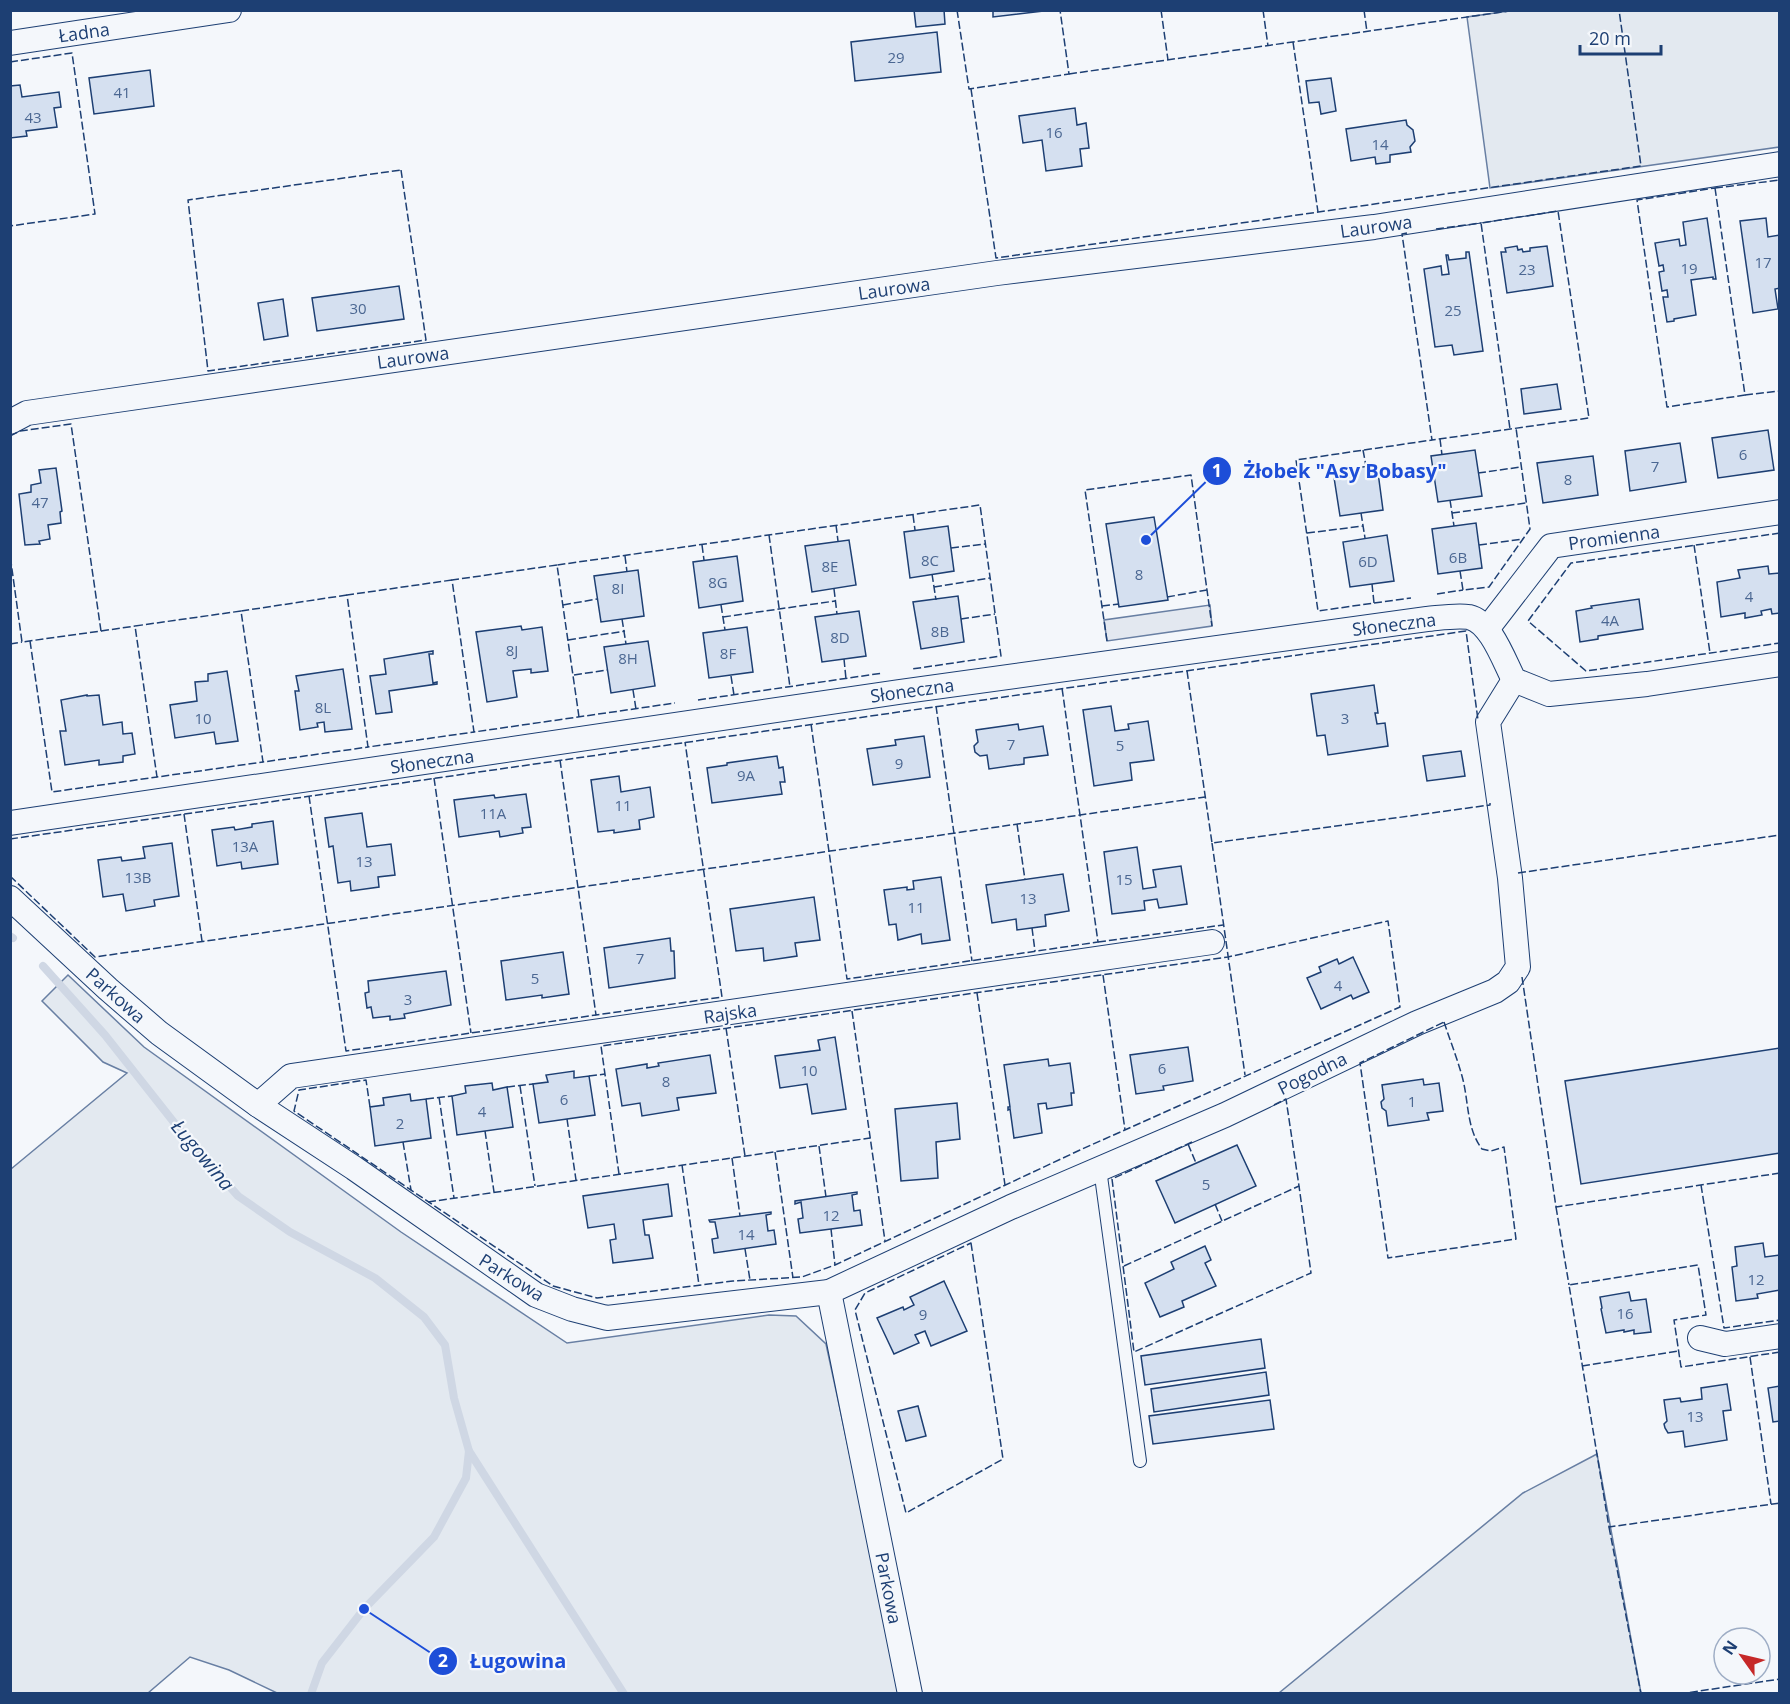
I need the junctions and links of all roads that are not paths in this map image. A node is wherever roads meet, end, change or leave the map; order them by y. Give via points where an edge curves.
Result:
1 (229, 10) edge
2 (10, 43) edge
3 (1779, 164) edge
4 (10, 422) edge
5 (1779, 512) edge
6 (1487, 629) junction
7 (1779, 664) edge
8 (1514, 680) junction
9 (10, 823) edge
10 (10, 898) edge
11 (1212, 942) dead end
12 (258, 1105) junction
13 (1100, 1169) junction
14 (829, 1292) junction
15 (1779, 1336) edge
16 (1700, 1338) dead end
17 (1140, 1461) dead end
18 (910, 1694) edge

1 - 2 street, Ładna
3 - 4 street, Laurowa via 1374,227 997,273 27,413
5 - 6 street, Promienna via 1551,546
6 - 8 street
6 - 9 street, Słoneczna via 1480,621 1468,617 1427,619
7 - 8 street via 1549,694
8 - 13 street, Pogodna via 1488,722 1518,967 1508,982
10 - 12 street, Parkowa via 159,1033
11 - 12 street, Rajska via 291,1076
12 - 14 street, Parkowa via 536,1295 572,1309 607,1318
13 - 14 street, Pogodna
13 - 17 lane
14 - 18 street, Parkowa
15 - 16 street via 1725,1344

